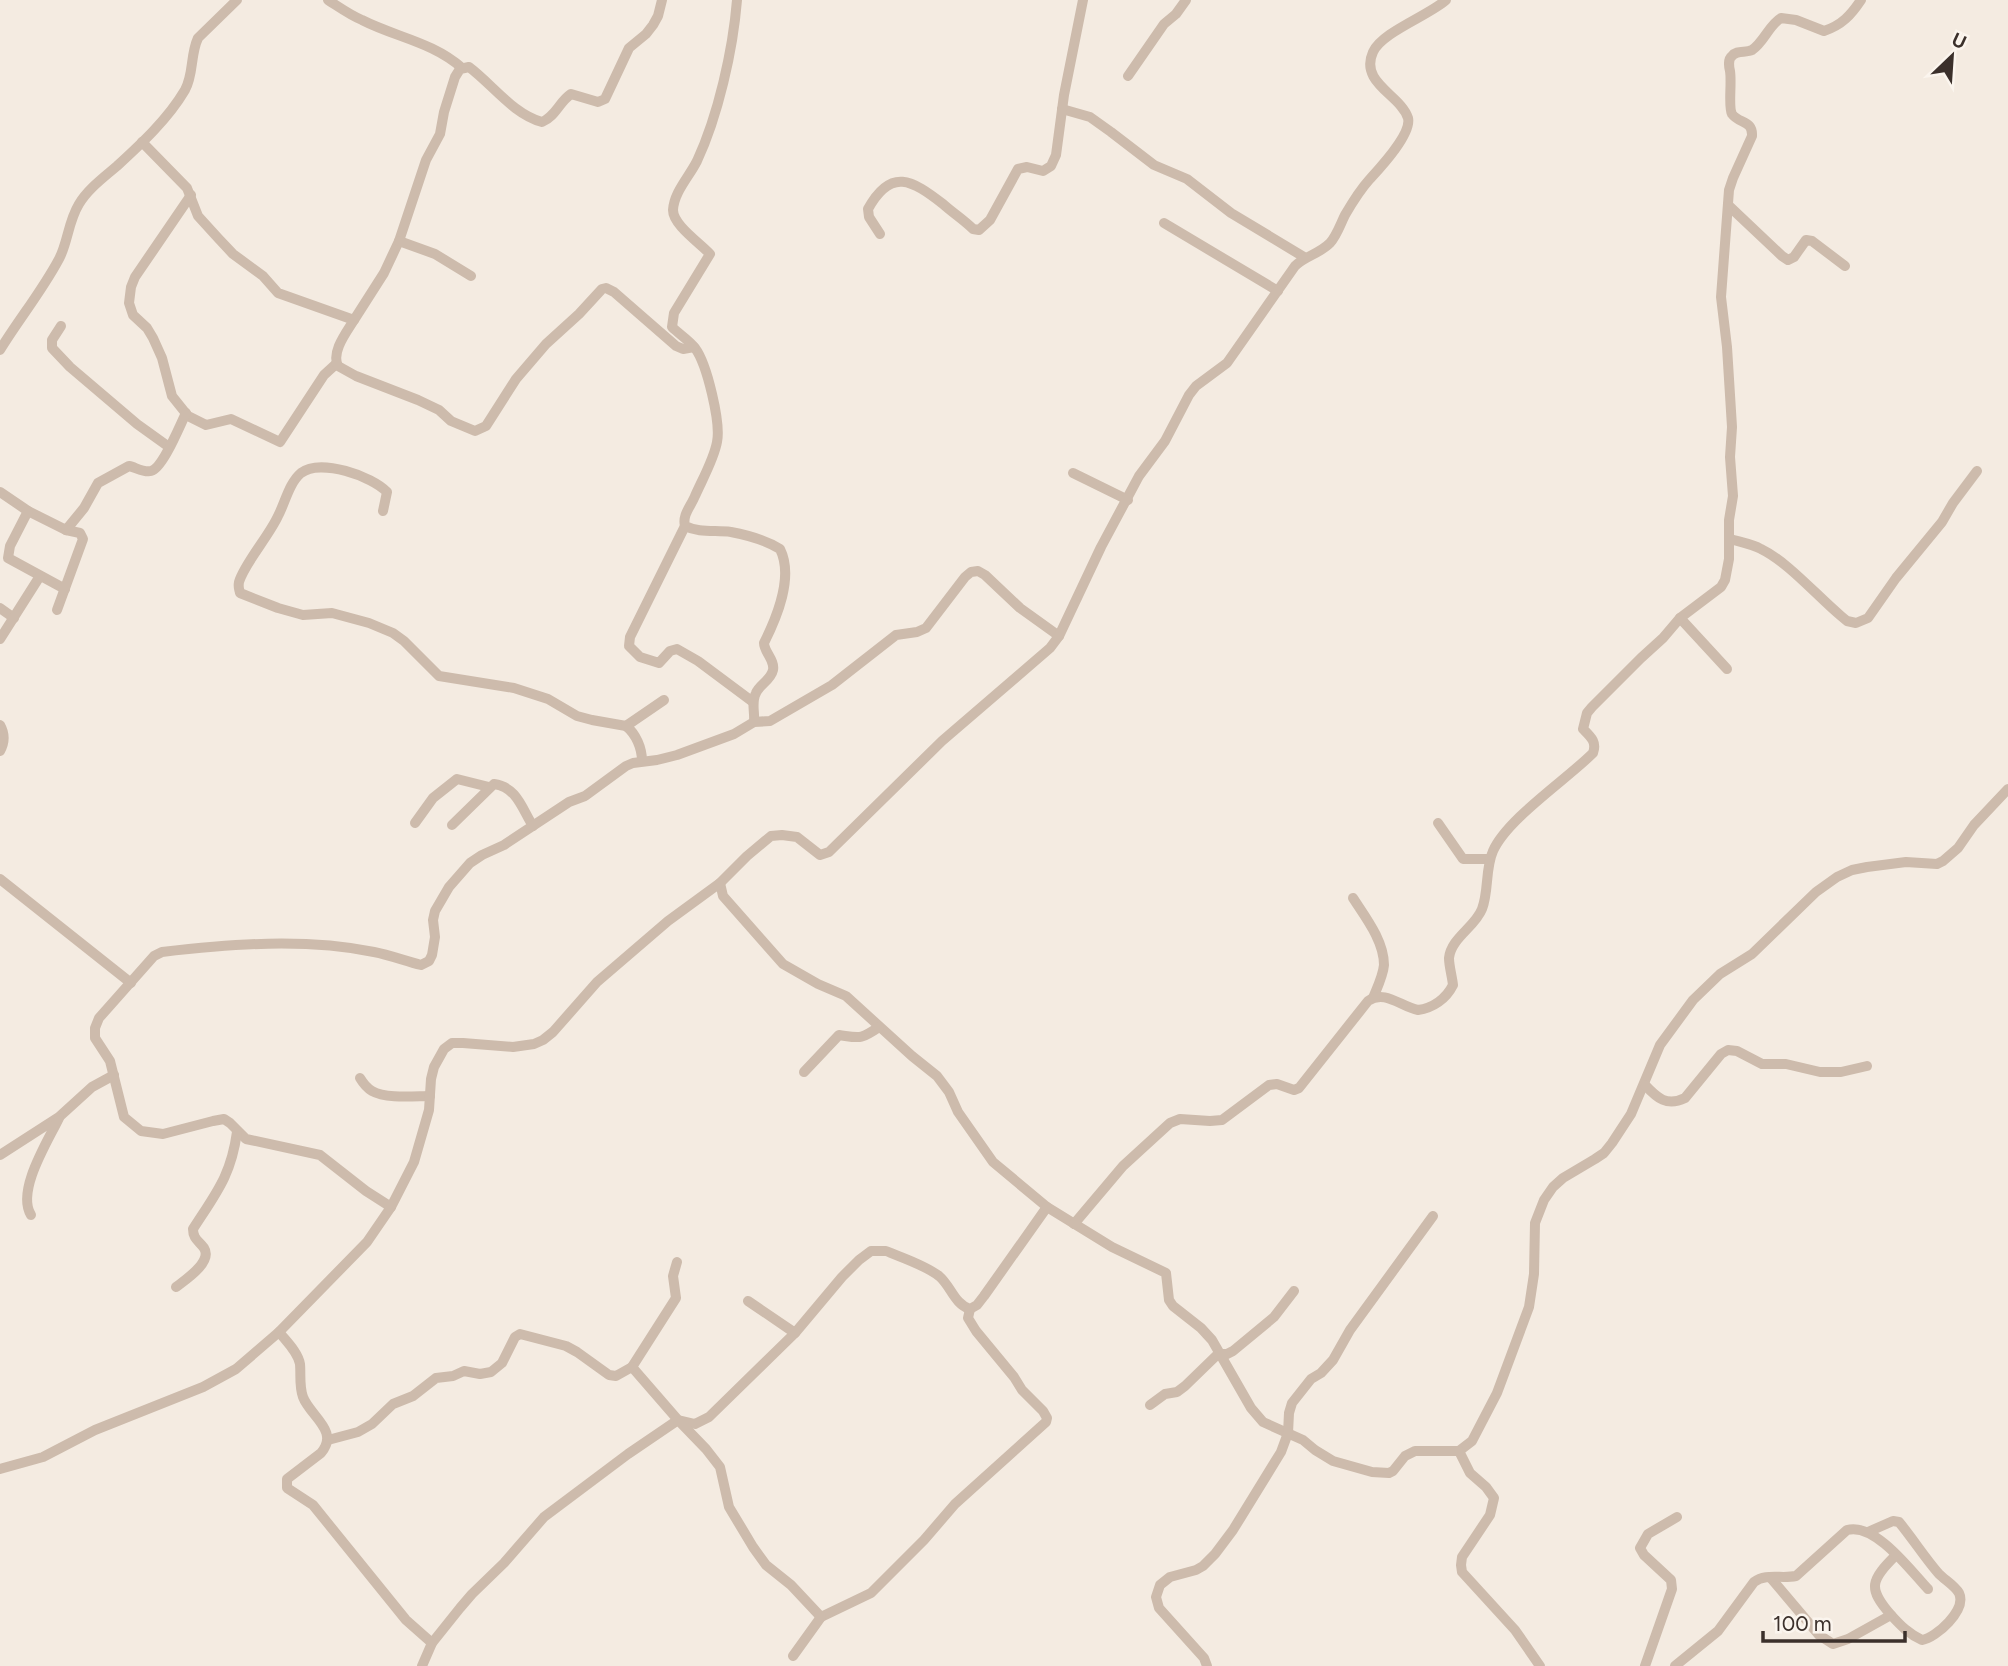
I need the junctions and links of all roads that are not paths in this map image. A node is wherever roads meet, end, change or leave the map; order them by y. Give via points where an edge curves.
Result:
1 (237, 0) edge
2 (328, 0) edge
3 (662, 0) edge
4 (737, 0) edge
5 (1083, 0) edge
6 (1186, 0) edge
7 (1446, 0) edge
8 (1861, 0) edge
9 (462, 68) junction
10 (1128, 76) dead end
11 (1062, 109) junction
12 (142, 142) junction
13 (191, 195) junction
14 (1728, 205) junction
15 (1164, 223) dead end
16 (880, 234) dead end
17 (399, 241) junction
18 (1304, 257) junction
19 (1845, 266) dead end
20 (471, 276) dead end
21 (1278, 292) junction
22 (354, 320) junction
23 (61, 326) dead end
24 (694, 347) junction
25 (0, 350) edge
26 (336, 363) junction
27 (186, 413) junction
28 (169, 447) junction
29 (1977, 471) dead end
30 (1073, 473) dead end
31 (0, 492) edge
32 (1128, 500) junction
33 (28, 511) junction
34 (383, 511) dead end
35 (685, 526) junction
36 (66, 530) junction
37 (1730, 539) junction
38 (40, 576) junction
39 (65, 589) junction
40 (0, 608) edge
41 (57, 610) dead end
42 (14, 618) junction
43 (1680, 618) junction
44 (1059, 636) junction
45 (0, 639) edge
46 (1727, 669) dead end
47 (664, 700) dead end
48 (753, 702) junction
49 (754, 722) junction
50 (0, 725) edge
51 (626, 726) junction
52 (0, 751) edge
53 (642, 761) junction
54 (489, 787) junction
55 (2008, 789) edge
56 (415, 823) dead end
57 (1438, 823) dead end
58 (452, 825) dead end
59 (533, 826) junction
60 (1490, 859) junction
61 (0, 879) edge
62 (720, 883) junction
63 (1353, 898) dead end
64 (131, 983) junction
65 (1373, 998) junction
66 (879, 1027) junction
67 (1867, 1066) dead end
68 (804, 1072) dead end
69 (114, 1075) junction
70 (360, 1079) dead end
71 (1645, 1085) junction
72 (430, 1096) junction
73 (59, 1117) junction
74 (237, 1132) junction
75 (0, 1155) edge
76 (391, 1207) junction
77 (1047, 1207) junction
78 (31, 1214) dead end
79 (1433, 1216) dead end
80 (1074, 1224) junction
81 (677, 1262) dead end
82 (176, 1287) dead end
83 (1294, 1291) dead end
84 (748, 1301) dead end
85 (970, 1309) junction
86 (279, 1332) junction
87 (795, 1333) junction
88 (1218, 1354) junction
89 (632, 1367) junction
90 (1150, 1405) dead end
91 (678, 1420) junction
92 (1288, 1433) junction
93 (328, 1440) junction
94 (1459, 1451) junction
95 (0, 1469) edge
96 (1677, 1517) dead end
97 (1868, 1532) junction
98 (1896, 1555) junction
99 (1770, 1577) junction
100 (1928, 1589) dead end
101 (1891, 1615) junction
102 (821, 1617) junction
103 (432, 1643) junction
104 (793, 1656) dead end
105 (422, 1666) edge
106 (1207, 1666) edge
107 (1540, 1666) edge
108 (1646, 1666) edge
109 (1675, 1666) edge

1 - 12 street via 198,38 184,91
2 - 9 street via 360,20 433,49
3 - 9 street via 653,25 629,48 605,99 598,102 570,94 553,116 542,122 518,110 469,67
4 - 24 street via 719,98 673,211 676,222 710,254 672,321 672,327
5 - 11 street
6 - 10 street
7 - 18 street via 1384,38 1373,52 1371,71 1404,111 1407,130 1357,195 1333,240
8 - 14 street via 1838,26 1824,31 1781,18 1751,51 1732,55 1730,109 1753,131 1733,178
9 - 17 street
11 - 16 street via 1052,166 1043,171 1018,169 982,229 973,229 920,187 902,181 889,183 867,209
11 - 18 street via 1090,117 1163,170 1187,179 1231,213
12 - 13 street
12 - 25 street via 80,202 60,258
13 - 22 street via 198,216 278,293
13 - 27 street via 135,277 129,303 153,338 172,396
14 - 19 street via 1788,260 1806,240
14 - 37 street via 1721,297 1732,426
15 - 21 street
17 - 20 street via 435,254
17 - 22 street
18 - 21 street
21 - 32 street via 1227,363 1189,395
22 - 26 street via 338,349
23 - 28 street via 51,345 60,357
24 - 26 street via 676,346 614,292 602,289 546,344 516,379 486,426 475,431
24 - 35 street via 714,398 718,431 685,515
26 - 27 street via 280,442 235,421 206,425
27 - 28 street
28 - 36 street via 153,471 129,466 98,483
29 - 37 street via 1868,618 1856,623 1840,616 1774,557
30 - 32 street
31 - 33 street
32 - 44 street
33 - 36 street
33 - 38 street via 7,555
34 - 51 street via 387,492 378,484 340,469 306,470 295,480 270,533 244,571 240,593 303,615 332,613 381,627 447,678 514,688 548,699 577,716
35 - 48 street via 755,539 780,549 783,555 783,592 764,643 774,670 756,691
35 - 48 street via 629,646 656,663 677,649
36 - 39 street via 80,533 83,539
37 - 43 street via 1730,559 1721,587
38 - 39 street
38 - 42 street
39 - 41 street
40 - 42 street
42 - 45 street
43 - 46 street
43 - 60 street via 1587,713 1583,729 1594,741 1592,753 1516,821
44 - 49 street via 978,570 965,577 926,628 897,635 832,685 770,721
44 - 62 street via 942,741 829,852 821,855 797,837 771,836
47 - 51 street
48 - 49 street
49 - 53 street via 677,755
50 - 52 street via 4,742
51 - 53 street via 639,743
53 - 59 street via 626,766
54 - 56 street via 457,779 433,798
54 - 58 street
54 - 59 street via 499,784 508,788
55 - 71 street via 1943,861 1867,866 1816,892 1763,944 1693,1000 1660,1045
57 - 60 street via 1463,859
59 - 64 street via 470,863 454,880 434,916 432,955 425,965 330,945 262,943 162,952
60 - 65 street via 1482,908 1449,956 1453,985 1449,992 1418,1010 1386,997
61 - 64 street
62 - 66 street via 723,896 783,964 846,996
62 - 72 street via 597,982 543,1040 513,1047 463,1043 444,1049 434,1067
63 - 65 street via 1373,927 1384,964
64 - 69 street via 94,1028
65 - 80 street via 1300,1088 1269,1085 1222,1120 1170,1123 1123,1166
66 - 68 street via 858,1039 837,1036
66 - 77 street via 937,1076 993,1162
67 - 71 street via 1820,1072 1786,1063 1762,1064 1728,1050 1678,1102 1659,1100
69 - 73 street via 92,1087
69 - 74 street via 124,1117 141,1131 163,1134 224,1119
70 - 72 street via 377,1093
71 - 94 street via 1604,1153 1563,1178 1544,1200 1535,1223 1529,1307 1497,1393 1472,1441
72 - 76 street via 414,1162
73 - 75 street
73 - 78 street via 30,1179 26,1207
74 - 76 street via 254,1142 320,1155
74 - 82 street via 220,1189 193,1229 206,1256
76 - 86 street via 367,1242
77 - 80 street
77 - 85 street
79 - 92 street via 1350,1330 1334,1360 1292,1403
80 - 88 street via 1166,1273 1169,1300 1212,1340
81 - 89 street via 673,1276 676,1298
83 - 88 street via 1274,1317 1233,1350
84 - 87 street
85 - 87 street via 958,1302 940,1276 878,1250 850,1268
85 - 102 street via 970,1323 1043,1410 1046,1422 955,1504 872,1593
86 - 93 street via 297,1356 303,1396
86 - 95 street via 236,1369 204,1387 95,1430 43,1457
87 - 91 street via 709,1418 695,1424
88 - 90 street via 1195,1379
88 - 92 street via 1256,1416
89 - 91 street
89 - 93 street via 609,1375 566,1346 520,1334 491,1372 464,1371 436,1378 413,1396 393,1404 372,1424
91 - 102 street via 720,1467 729,1507 753,1548
91 - 103 street via 544,1517
92 - 94 street via 1333,1461 1380,1473 1393,1471 1415,1451
92 - 106 street via 1251,1503 1215,1554 1196,1570 1170,1577 1158,1591 1159,1608
93 - 103 street via 321,1453 287,1479 287,1488 313,1505 406,1620
94 - 107 street via 1470,1473 1494,1498 1490,1515 1462,1557 1462,1572 1515,1630
96 - 108 street via 1648,1534 1640,1548 1671,1580 1672,1589
97 - 98 street
97 - 99 street via 1847,1530 1796,1576
97 - 101 street via 1899,1522 1960,1597 1955,1614 1928,1639 1913,1636
98 - 100 street
98 - 101 street via 1881,1570 1874,1588
99 - 101 street via 1829,1642 1839,1643
99 - 109 street via 1754,1582 1718,1631
102 - 104 street
103 - 105 street

